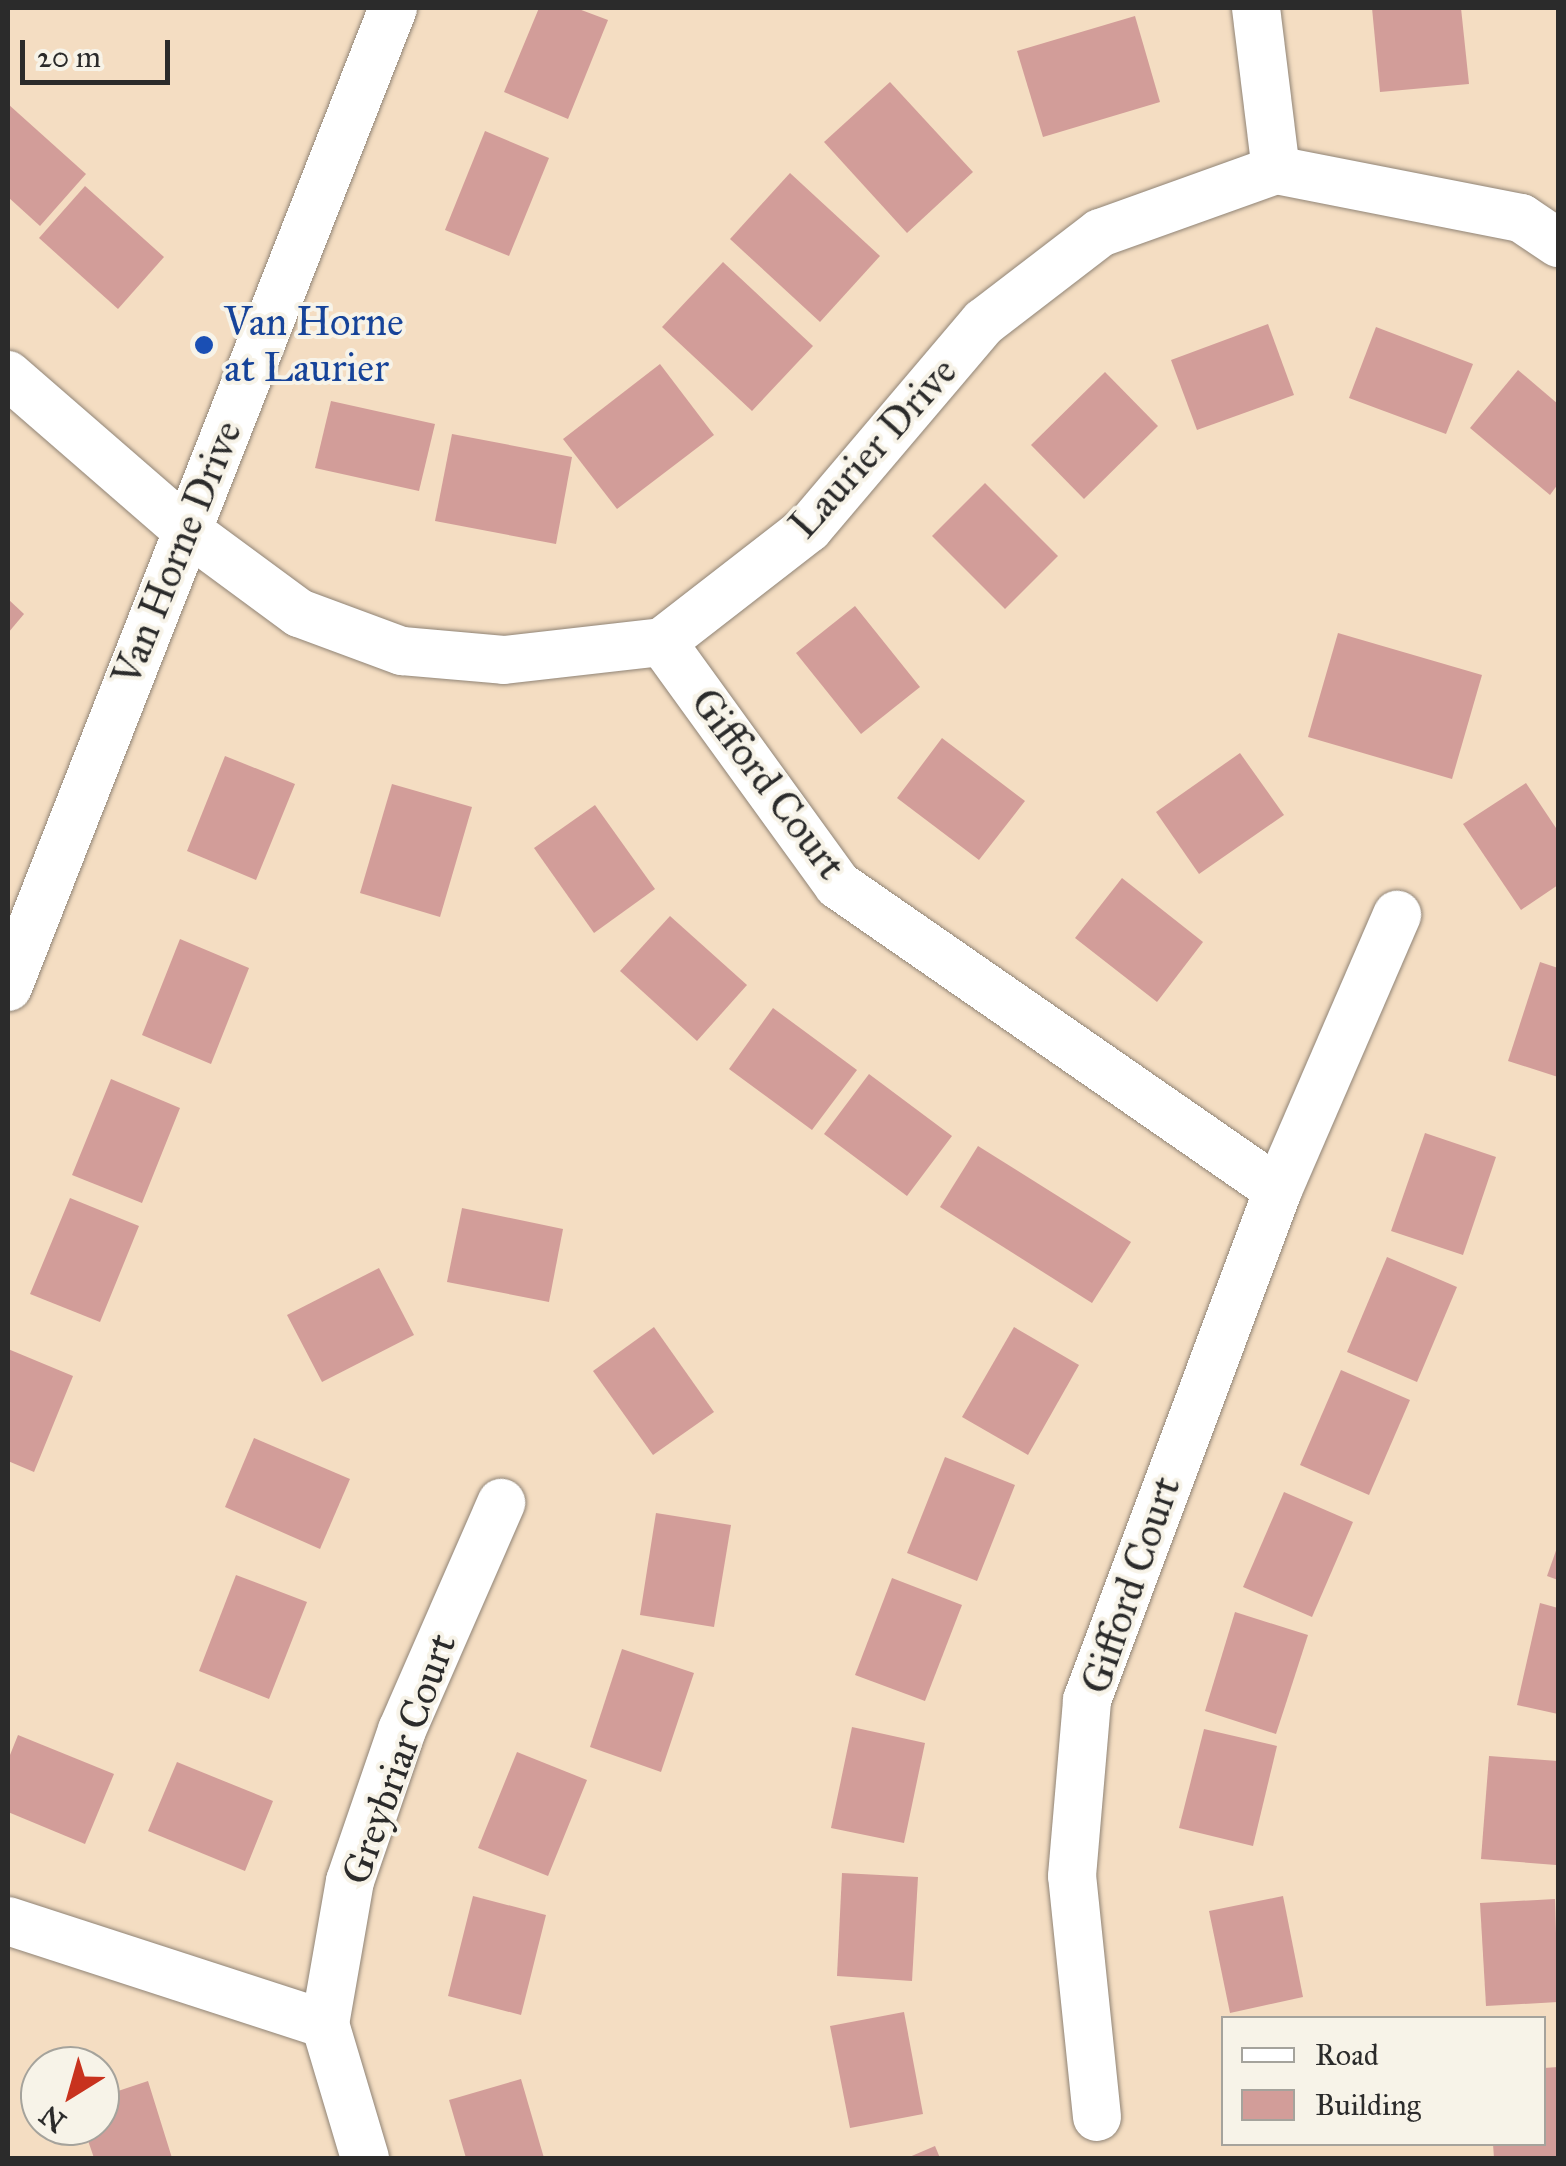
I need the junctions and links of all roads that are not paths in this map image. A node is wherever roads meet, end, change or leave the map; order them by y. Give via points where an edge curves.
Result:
1 (393, 8) edge
2 (1256, 8) edge
3 (1276, 170) junction
4 (1558, 243) edge
5 (8, 376) edge
6 (186, 529) junction
7 (662, 642) junction
8 (1397, 915) dead end
9 (8, 987) edge
10 (1278, 1190) junction
11 (501, 1503) dead end
12 (8, 1921) edge
13 (325, 2024) junction
14 (1097, 2117) dead end
15 (365, 2158) edge

1 - 6 street, Van Horne Drive
2 - 3 street
3 - 4 street via 1522,218
3 - 7 street, Laurier Drive via 1100,233 1077,250 984,322 809,528
5 - 6 street
6 - 7 street via 299,613 402,650 504,660
6 - 9 street, Van Horne Drive
7 - 10 street, Gifford Court via 838,885
8 - 10 street, Gifford Court
10 - 14 street, Gifford Court via 1088,1700 1072,1876
11 - 13 street, Greybriar Court via 402,1730 350,1881
12 - 13 street
13 - 15 street, Greybriar Court

